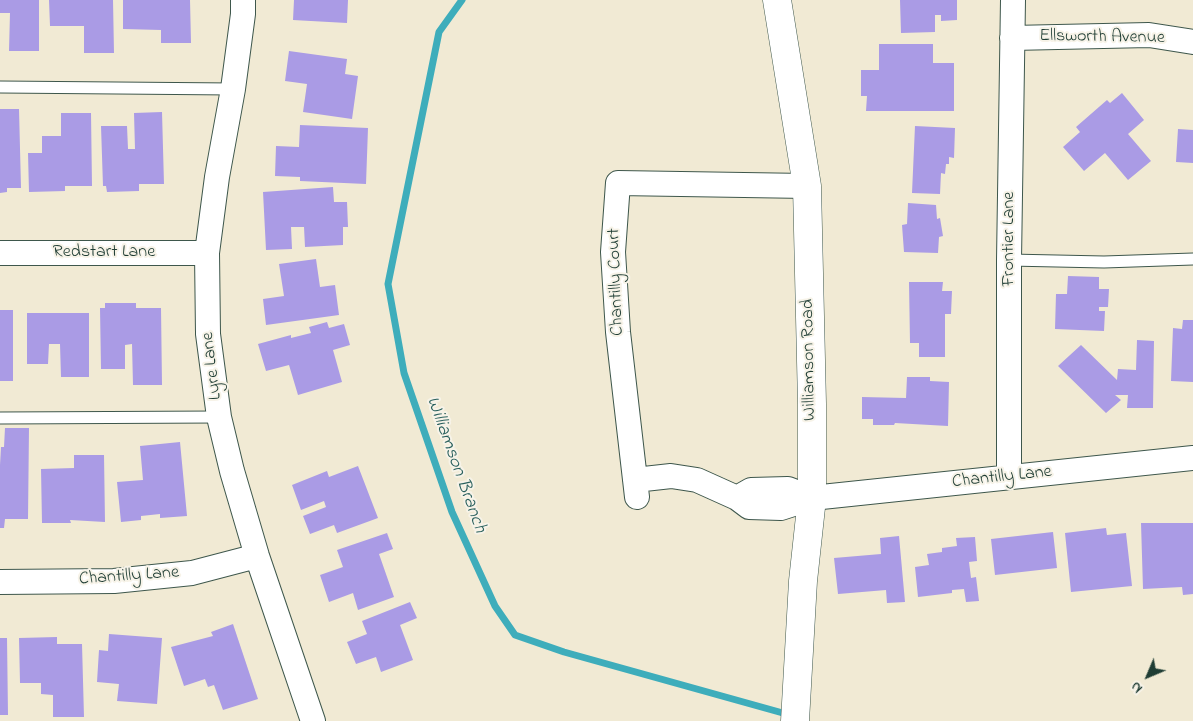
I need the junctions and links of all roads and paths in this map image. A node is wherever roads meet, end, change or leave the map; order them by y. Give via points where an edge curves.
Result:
1 (243, 0) edge
2 (777, 0) edge
3 (1013, 0) edge
4 (1012, 38) junction
5 (1193, 42) edge
6 (0, 87) edge
7 (233, 89) junction
8 (807, 186) junction
9 (0, 252) edge
10 (207, 253) junction
11 (1193, 259) edge
12 (1009, 260) junction
13 (218, 417) junction
14 (0, 418) edge
15 (1193, 458) edge
16 (1009, 478) junction
17 (812, 498) junction
18 (257, 556) junction
19 (0, 582) edge
20 (795, 716) edge
21 (313, 721) edge

1 - 7 street, Lyre Lane
2 - 8 street, Williamson Road
3 - 4 street, Frontier Lane
4 - 5 street, Ellsworth Avenue via 1149,36
4 - 12 street, Frontier Lane
6 - 7 lane
7 - 10 street, Lyre Lane
8 - 17 street, Williamson Road
8 - 17 street, Chantilly Court via 618,183 612,252 636,489 671,476 697,480 737,498 751,490 788,489
9 - 10 street, Redstart Lane
10 - 13 street, Lyre Lane via 208,334
11 - 12 lane via 1104,262
12 - 16 street, Frontier Lane
13 - 14 lane
13 - 18 street, Lyre Lane
15 - 16 street, Chantilly Lane
16 - 17 street, Chantilly Lane
17 - 20 street, Williamson Road via 803,581
18 - 19 street, Chantilly Lane via 192,573 114,581
18 - 21 street, Lyre Lane

